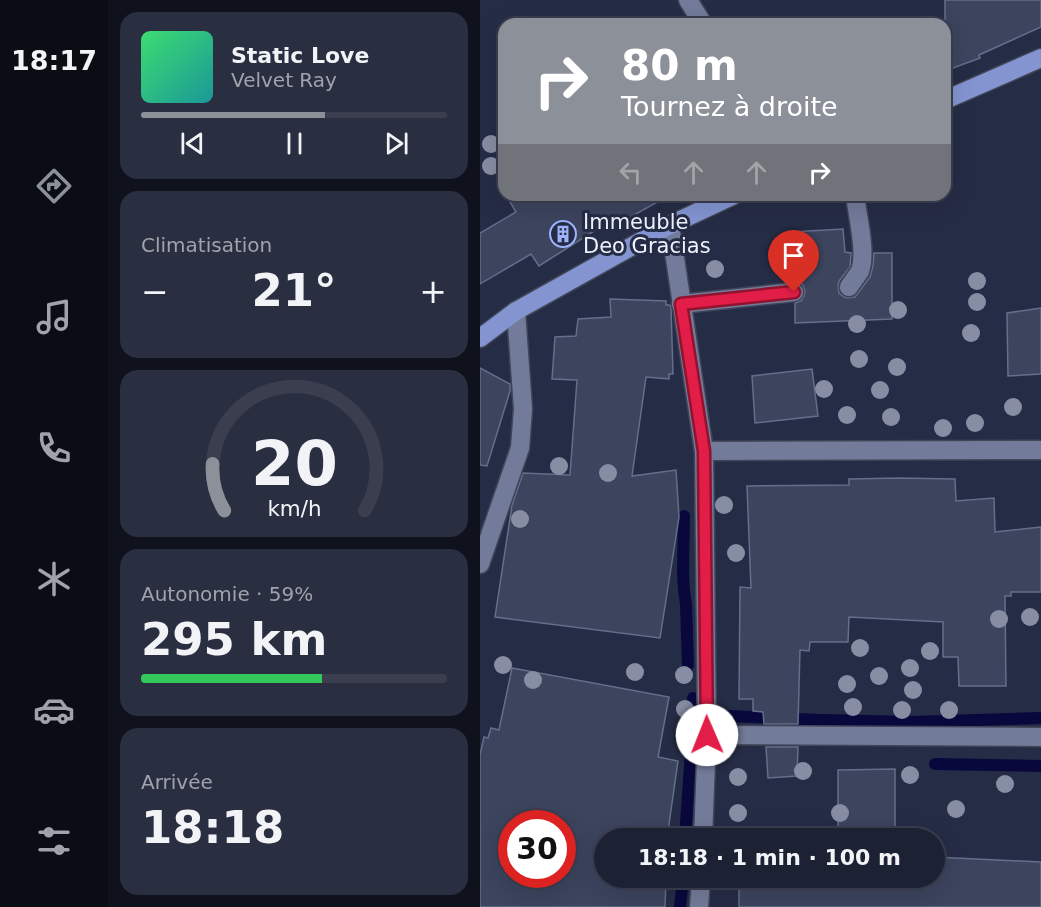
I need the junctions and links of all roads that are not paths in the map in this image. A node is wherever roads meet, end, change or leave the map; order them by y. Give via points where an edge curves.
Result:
1 (688, 0) edge
2 (699, 18) edge
3 (1041, 58) edge
4 (951, 97) edge
5 (721, 201) edge
6 (856, 201) edge
7 (670, 225) junction
8 (849, 286) dead end
9 (794, 292) dead end
10 (681, 304) junction
11 (516, 312) junction
12 (480, 338) edge
13 (1041, 450) edge
14 (704, 451) junction
15 (480, 564) edge
16 (707, 735) junction
17 (1041, 737) edge
18 (703, 828) edge
19 (700, 888) edge
20 (699, 907) edge

1 - 2 street
3 - 4 main road
5 - 7 main road
6 - 8 street via 862,260
7 - 10 street
7 - 11 main road
9 - 10 street
10 - 14 street
11 - 12 main road
11 - 15 street via 523,409 520,448
13 - 14 street
14 - 16 street
16 - 17 street
16 - 18 street
19 - 20 street

